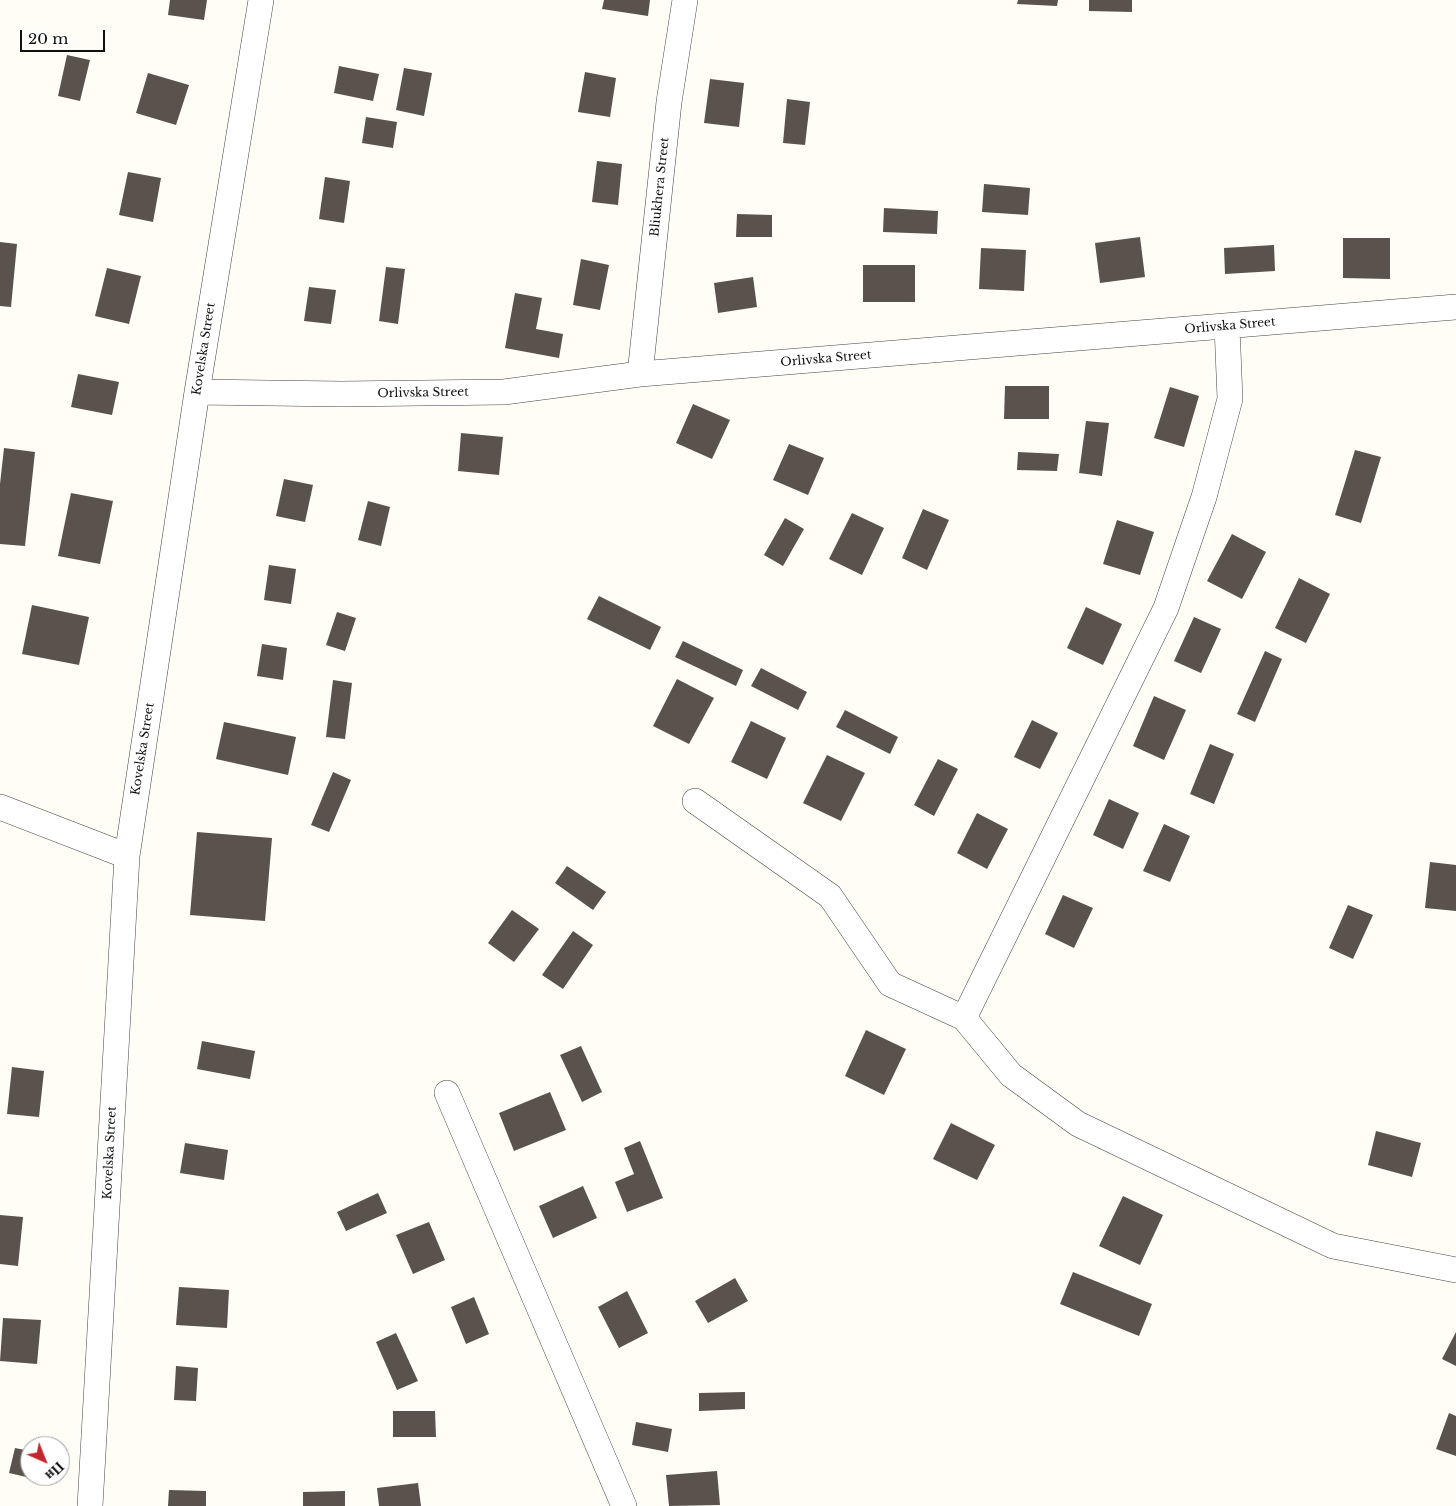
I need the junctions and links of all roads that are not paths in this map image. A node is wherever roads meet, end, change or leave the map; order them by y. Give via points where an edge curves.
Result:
1 (261, 0) edge
2 (685, 0) edge
3 (1456, 307) edge
4 (1227, 326) junction
5 (640, 374) junction
6 (196, 392) junction
7 (695, 801) dead end
8 (0, 807) edge
9 (127, 856) junction
10 (964, 1018) junction
11 (447, 1093) dead end
12 (1456, 1270) edge
13 (90, 1506) edge
14 (624, 1506) edge

1 - 6 street, Kovelska Street
2 - 5 street, Bliukhera Street via 669,102
3 - 4 street, Orlivska Street
4 - 5 street, Orlivska Street
4 - 10 street via 1230,399 1204,497 1166,608
5 - 6 street, Orlivska Street via 504,392
6 - 9 street, Kovelska Street
7 - 10 street via 830,896 890,984
8 - 9 street
9 - 13 street, Kovelska Street
10 - 12 street via 1012,1075 1078,1124 1333,1246
11 - 14 street

